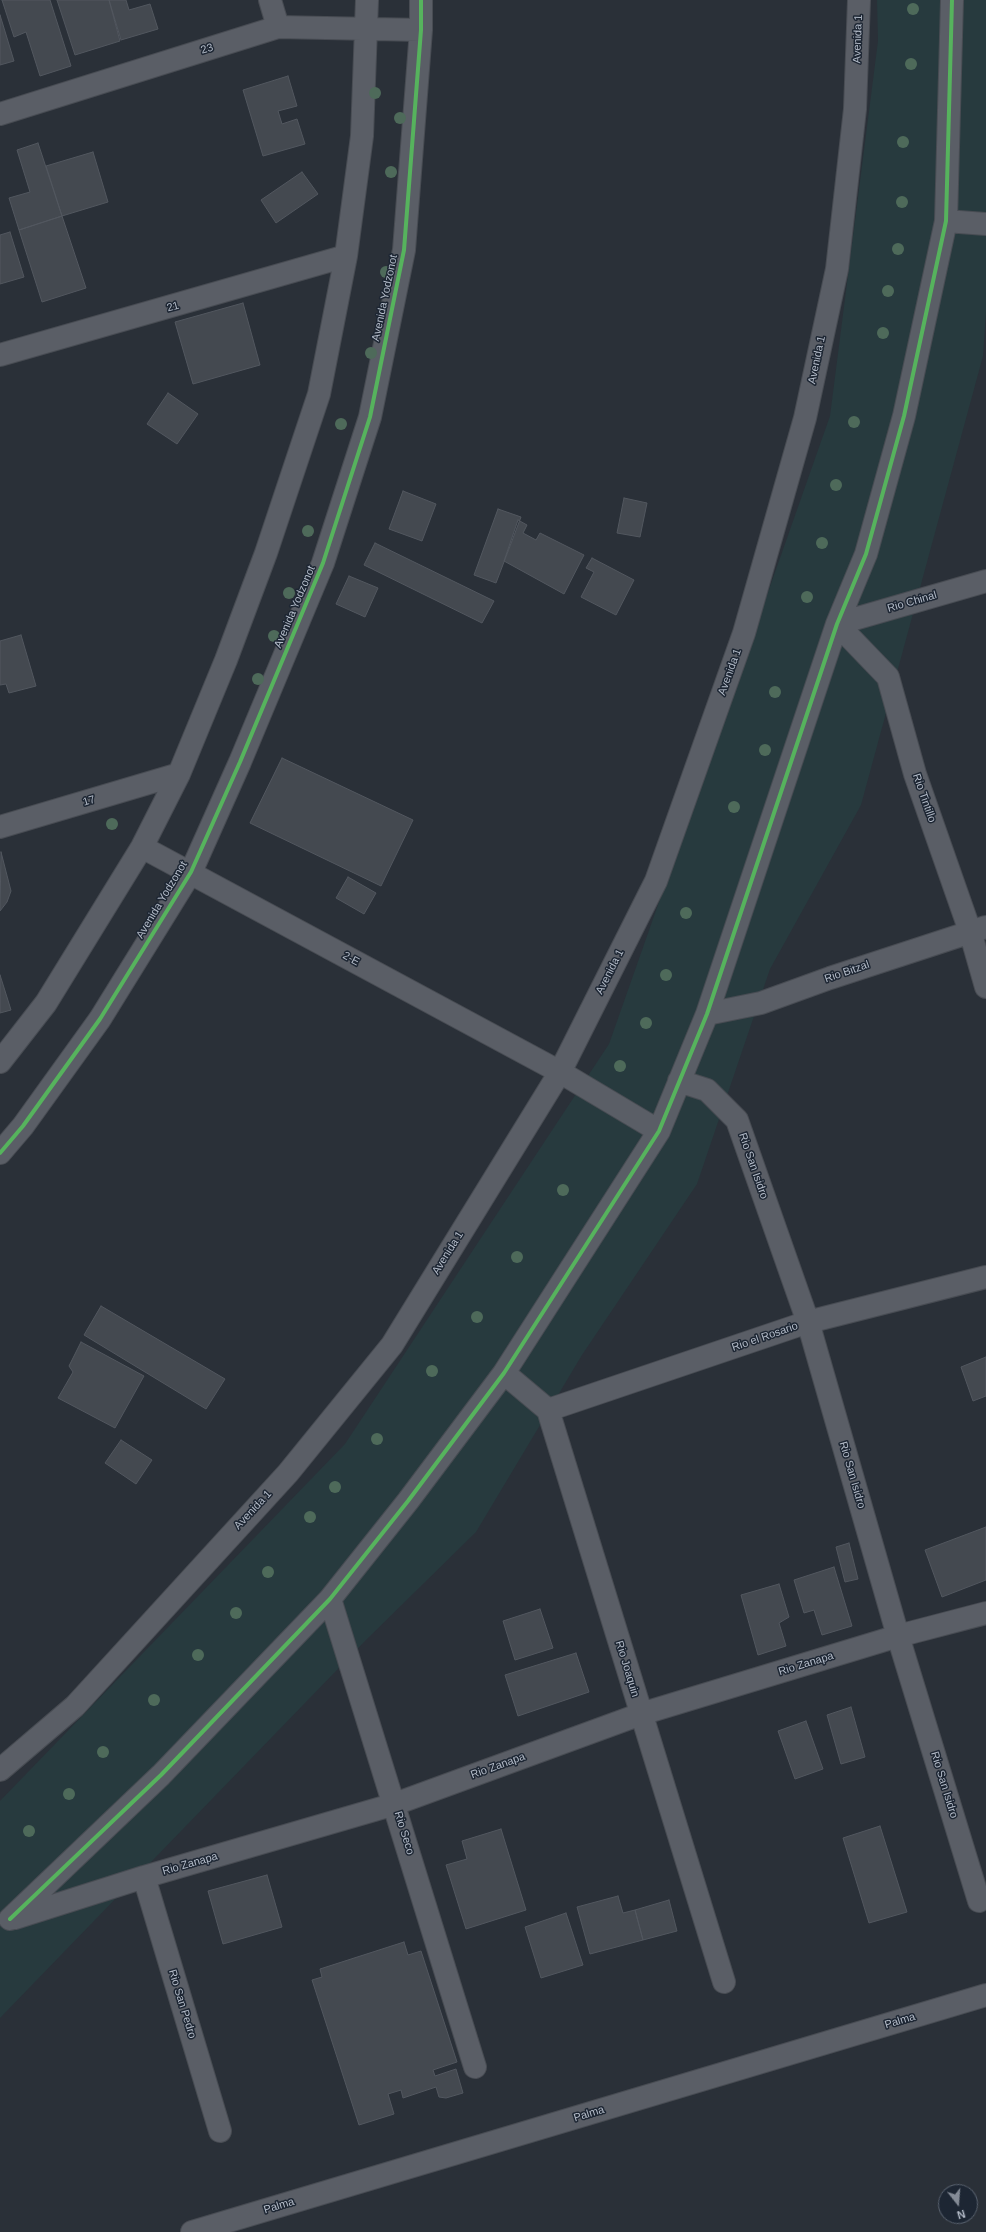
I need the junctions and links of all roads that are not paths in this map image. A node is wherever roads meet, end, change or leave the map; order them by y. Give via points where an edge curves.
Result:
1 (270, 0) edge
2 (367, 0) edge
3 (421, 0) edge
4 (859, 0) edge
5 (952, 0) edge
6 (278, 27) junction
7 (367, 28) junction
8 (421, 30) junction
9 (0, 114) edge
10 (946, 221) junction
11 (986, 224) edge
12 (346, 256) junction
13 (0, 355) edge
14 (986, 581) edge
15 (837, 624) junction
16 (179, 774) junction
17 (0, 827) edge
18 (142, 846) junction
19 (191, 872) junction
20 (978, 929) edge
21 (986, 987) edge
22 (707, 1014) junction
23 (0, 1062) edge
24 (560, 1072) junction
25 (679, 1080) junction
26 (659, 1131) junction
27 (0, 1153) edge
28 (986, 1277) edge
29 (808, 1322) junction
30 (504, 1373) junction
31 (548, 1410) junction
32 (330, 1599) junction
33 (986, 1613) edge
34 (898, 1636) junction
35 (641, 1714) junction
36 (0, 1770) edge
37 (395, 1804) junction
38 (144, 1877) junction
39 (979, 1901) dead end
40 (5, 1920) edge
41 (724, 1982) dead end
42 (986, 1995) edge
43 (475, 2067) dead end
44 (220, 2131) dead end
45 (192, 2232) edge

1 - 6 street
2 - 7 street
3 - 8 street, Avenida Yodzonot
4 - 24 street, Avenida 1 via 855,109 837,269 805,418 744,633 656,881
5 - 10 street
6 - 7 street, 23
6 - 9 street, 23
7 - 8 street, 23
7 - 12 street via 362,136
8 - 19 street, Avenida Yodzonot via 404,250 370,417 323,563
10 - 11 street
10 - 15 street via 904,416 866,554
12 - 13 street, 21
12 - 16 street via 319,394 266,553
14 - 15 street, Rio Chinal
15 - 20 street, Rio Tintillo via 888,677 915,774
15 - 22 street
16 - 17 street, 17
16 - 18 street
18 - 19 street, 2-E
18 - 23 street via 46,1003
19 - 24 street, 2-E
19 - 27 street, Avenida Yodzonot via 100,1019 23,1126
20 - 21 street, Rio Tintillo
20 - 22 street, Rio Bitzal via 761,1003
22 - 25 street
24 - 26 street, 2-E
24 - 36 street, Avenida 1 via 392,1345 288,1473 75,1706
25 - 26 street
25 - 29 street, Rio San Isidro via 707,1090 737,1120
26 - 30 street
28 - 29 street, Rio el Rosario
29 - 31 street, Rio el Rosario
29 - 34 street, Rio San Isidro
30 - 31 street
30 - 32 street via 408,1501
31 - 35 street, Rio Joaquin
32 - 37 street, Rio Seco
32 - 40 street via 161,1775
33 - 34 street, Rio Zanapa
34 - 35 street, Rio Zanapa
34 - 39 street, Rio San Isidro
35 - 37 street, Rio Zanapa
35 - 41 street, Rio Joaquin
37 - 38 street, Rio Zanapa
37 - 43 street, Rio Seco
38 - 40 street, Rio Zanapa
38 - 44 street, Rio San Pedro
42 - 45 street, Palma

